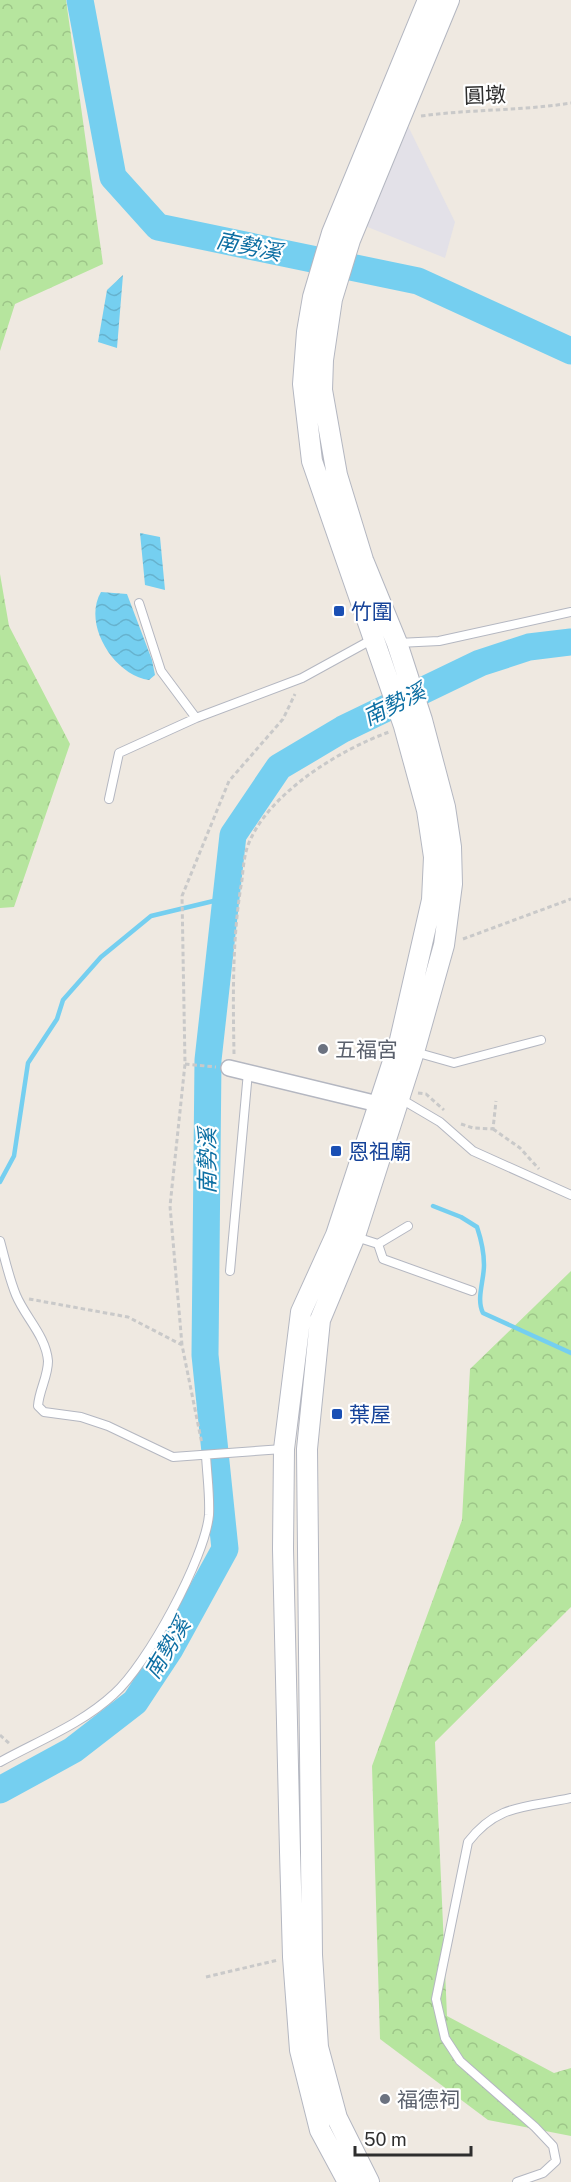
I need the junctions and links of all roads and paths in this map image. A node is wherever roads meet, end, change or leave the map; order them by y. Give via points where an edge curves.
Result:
1 (428, 0) edge
2 (449, 0) edge
3 (571, 103) edge
4 (392, 115) junction
5 (323, 298) junction
6 (139, 603) dead end
7 (571, 612) edge
8 (375, 638) junction
9 (397, 643) junction
10 (395, 665) junction
11 (302, 678) junction
12 (196, 718) junction
13 (409, 722) junction
14 (109, 799) dead end
15 (571, 899) edge
16 (423, 942) junction
17 (444, 945) junction
18 (541, 1040) dead end
19 (414, 1052) junction
20 (185, 1064) junction
21 (237, 1070) junction
22 (399, 1098) junction
23 (496, 1101) dead end
24 (378, 1104) junction
25 (452, 1116) dead end
26 (460, 1124) dead end
27 (493, 1129) junction
28 (549, 1184) junction
29 (571, 1195) edge
30 (408, 1226) dead end
31 (345, 1236) junction
32 (0, 1241) edge
33 (378, 1244) junction
34 (230, 1271) dead end
35 (472, 1291) dead end
36 (17, 1296) junction
37 (182, 1345) junction
38 (278, 1449) junction
39 (307, 1449) junction
40 (207, 1455) junction
41 (0, 1762) edge
42 (571, 1798) edge
43 (303, 1956) junction
44 (207, 1977) dead end
45 (348, 2182) edge
46 (369, 2182) edge
47 (517, 2182) edge

1 - 4 street
2 - 4 street
3 - 4 path, 圓墩 via 530,109
4 - 5 street via 341,237
5 - 8 street via 307,332 303,384 312,461
5 - 9 street via 325,417 336,475 363,560
6 - 12 lane via 162,671
7 - 9 lane via 439,641
8 - 9 street
8 - 10 street
8 - 11 lane
9 - 10 street
10 - 13 street
11 - 12 lane
11 - 20 path via 283,719 229,780 182,896
12 - 14 lane via 119,753
13 - 16 street via 434,857 432,900
13 - 17 street via 445,807 452,884
13 - 21 path via 338,753 302,780 267,814 247,848 236,913
15 - 17 path
16 - 17 street
16 - 24 street via 400,1040
17 - 19 street
18 - 19 lane via 454,1063
19 - 22 street
20 - 21 path
20 - 37 path via 170,1206
21 - 24 street
21 - 34 lane
22 - 24 street
22 - 25 path via 426,1094
22 - 28 lane via 440,1122 473,1151
22 - 31 street
23 - 27 path
24 - 31 street
26 - 27 path
27 - 28 path via 534,1161
28 - 29 lane
30 - 33 lane
31 - 33 lane
31 - 38 street via 301,1312
31 - 39 street via 320,1320
32 - 36 lane
33 - 35 lane via 383,1259
36 - 37 path via 128,1317
36 - 40 lane via 36,1327 48,1359 38,1406 44,1412 108,1425 173,1456
37 - 40 path
38 - 39 street
38 - 40 lane
38 - 43 street
39 - 43 street
40 - 41 lane via 209,1516 199,1557 138,1667 115,1694 93,1711
42 - 47 lane via 506,1810 482,1824 468,1842 436,2000 446,2038 460,2061 553,2146 556,2161 543,2173
43 - 44 path
43 - 45 street via 300,2050 320,2130
43 - 46 street via 318,2047 337,2118

